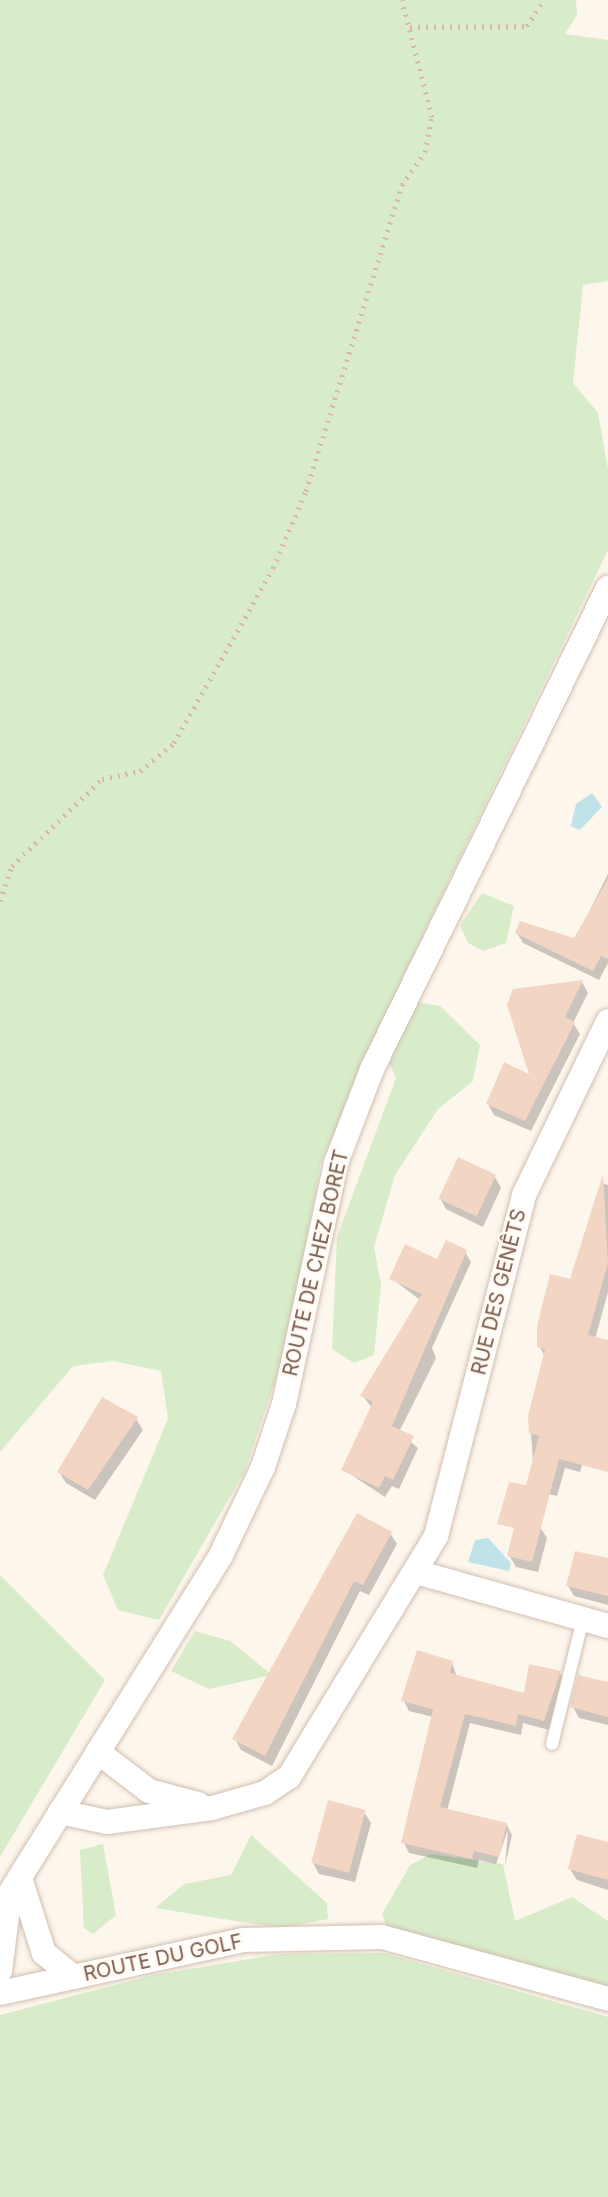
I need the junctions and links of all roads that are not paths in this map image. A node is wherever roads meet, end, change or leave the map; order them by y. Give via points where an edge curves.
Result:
1 (608, 588) edge
2 (608, 1021) edge
3 (416, 1572) junction
4 (583, 1619) junction
5 (608, 1626) edge
6 (552, 1744) dead end
7 (98, 1752) junction
8 (212, 1808) junction
9 (60, 1812) junction
10 (20, 1878) junction
11 (0, 1971) edge
12 (74, 1977) junction
13 (0, 1993) edge
14 (608, 1999) edge

1 - 7 street, ROUTE DE CHEZ BORET via 372,1069 336,1163 284,1404 263,1467 221,1555
2 - 3 street, RUE DES GENÊTS via 524,1195 436,1536
3 - 4 street
3 - 8 street, RUE DES GENÊTS via 289,1777 265,1793
4 - 5 street
4 - 6 lane
7 - 8 street via 149,1791
7 - 9 street, ROUTE DE CHEZ BORET
8 - 9 street, RUE DES GENÊTS via 107,1822
9 - 10 street, ROUTE DE CHEZ BORET
10 - 11 street, ROUTE DE CHEZ BORET via 10,1893
10 - 12 street via 44,1953
12 - 13 street, ROUTE DU GOLF
12 - 14 street, ROUTE DU GOLF via 243,1940 382,1937

